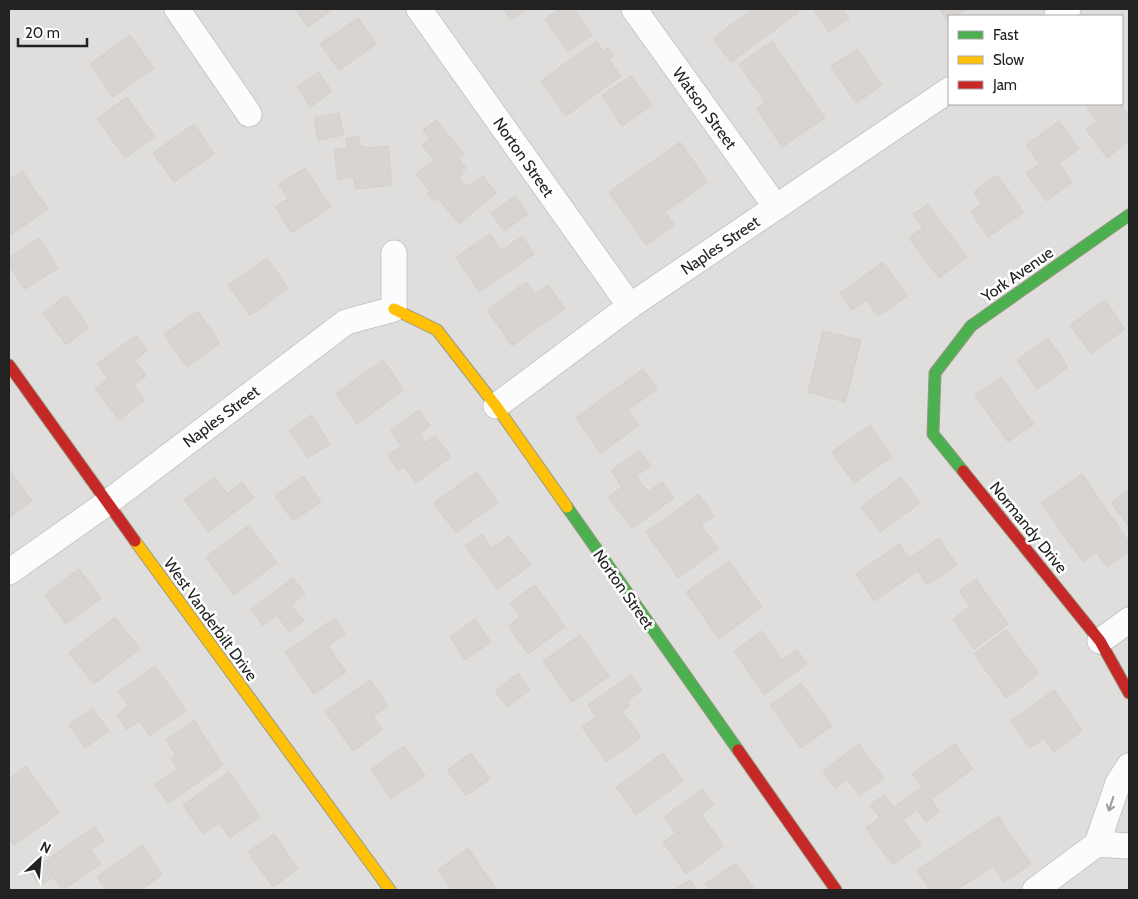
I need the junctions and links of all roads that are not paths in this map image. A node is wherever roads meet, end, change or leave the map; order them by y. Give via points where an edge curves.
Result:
1 (176, 9) edge
2 (419, 9) edge
3 (634, 9) edge
4 (948, 91) edge
5 (250, 114) dead end
6 (776, 207) junction
7 (1129, 215) edge
8 (394, 253) dead end
9 (630, 306) junction
10 (394, 309) junction
11 (9, 365) edge
12 (935, 373) joint
13 (496, 406) junction
14 (107, 503) junction
15 (9, 572) edge
16 (1129, 620) edge
17 (1100, 641) junction
18 (1129, 693) edge
19 (1129, 766) edge
20 (1097, 844) junction
21 (1129, 846) edge
22 (390, 890) edge
23 (836, 890) edge
24 (1035, 890) edge

1 - 5 street
2 - 9 street, Norton Street
3 - 6 street, Watson Street
4 - 6 street, Naples Street
6 - 9 street, Naples Street
7 - 12 street, York Avenue via 971,326
8 - 10 street
9 - 13 street, Naples Street
10 - 13 street, Norton Street via 437,330
10 - 14 street, Naples Street via 346,322
11 - 14 street, West Vanderbilt Drive
12 - 17 street, Normandy Drive via 933,434
13 - 23 street, Norton Street
14 - 15 street, Naples Street
14 - 22 street, West Vanderbilt Drive
16 - 17 street
17 - 18 street, Normandy Drive
19 -> 20 street via 1118,783
20 - 21 street
20 - 24 street

